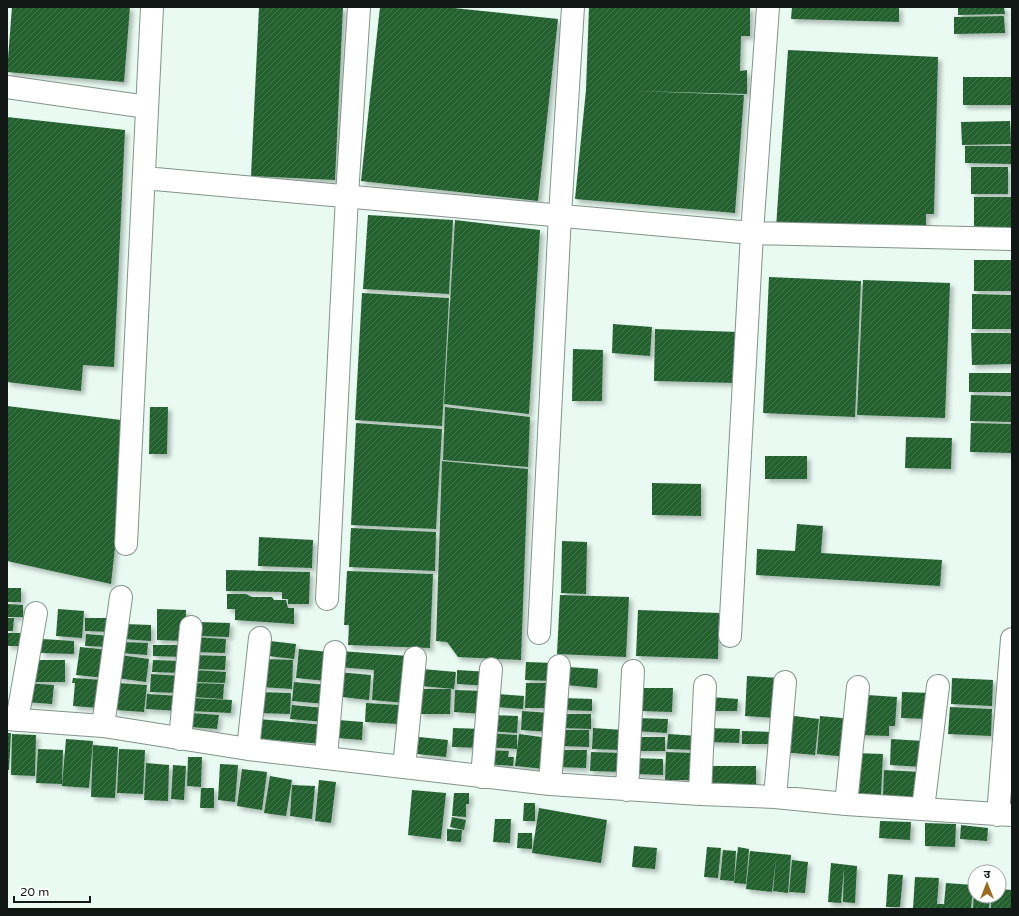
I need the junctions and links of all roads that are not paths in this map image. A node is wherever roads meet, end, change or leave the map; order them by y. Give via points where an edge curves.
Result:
1 (152, 7) edge
2 (359, 7) edge
3 (572, 7) edge
4 (768, 7) edge
5 (7, 87) edge
6 (147, 107) junction
7 (144, 178) junction
8 (347, 196) junction
9 (560, 215) junction
10 (752, 233) junction
11 (1012, 239) edge
12 (126, 544) dead end
13 (121, 597) dead end
14 (327, 599) dead end
15 (36, 613) dead end
16 (191, 627) dead end
17 (539, 634) dead end
18 (730, 636) dead end
19 (260, 638) dead end
20 (1012, 640) edge
21 (335, 652) dead end
22 (414, 658) dead end
23 (559, 666) dead end
24 (492, 670) dead end
25 (633, 671) dead end
26 (785, 682) dead end
27 (705, 686) dead end
28 (938, 686) dead end
29 (858, 687) dead end
30 (12, 719) edge
31 (103, 726) junction
32 (180, 738) junction
33 (248, 749) junction
34 (326, 757) junction
35 (404, 767) junction
36 (482, 777) junction
37 (550, 784) junction
38 (627, 790) junction
39 (700, 794) junction
40 (775, 796) junction
41 (846, 804) junction
42 (923, 809) junction
43 (1005, 815) edge

1 - 6 street
2 - 8 street
3 - 9 street
4 - 10 street
5 - 6 street
6 - 7 street
7 - 8 street
7 - 12 street
8 - 9 street
8 - 14 street
9 - 10 street
9 - 17 street
10 - 11 street
10 - 18 street
13 - 31 street
15 - 30 street
16 - 32 street
19 - 33 street
20 - 43 street
21 - 34 street
22 - 35 street
23 - 37 street
24 - 36 street
25 - 38 street
26 - 40 street
27 - 39 street
28 - 42 street
29 - 41 street
30 - 31 street
31 - 32 street
32 - 33 street
33 - 34 street
34 - 35 street
35 - 36 street
36 - 37 street
37 - 38 street
38 - 39 street
39 - 40 street
40 - 41 street
41 - 42 street
42 - 43 street

